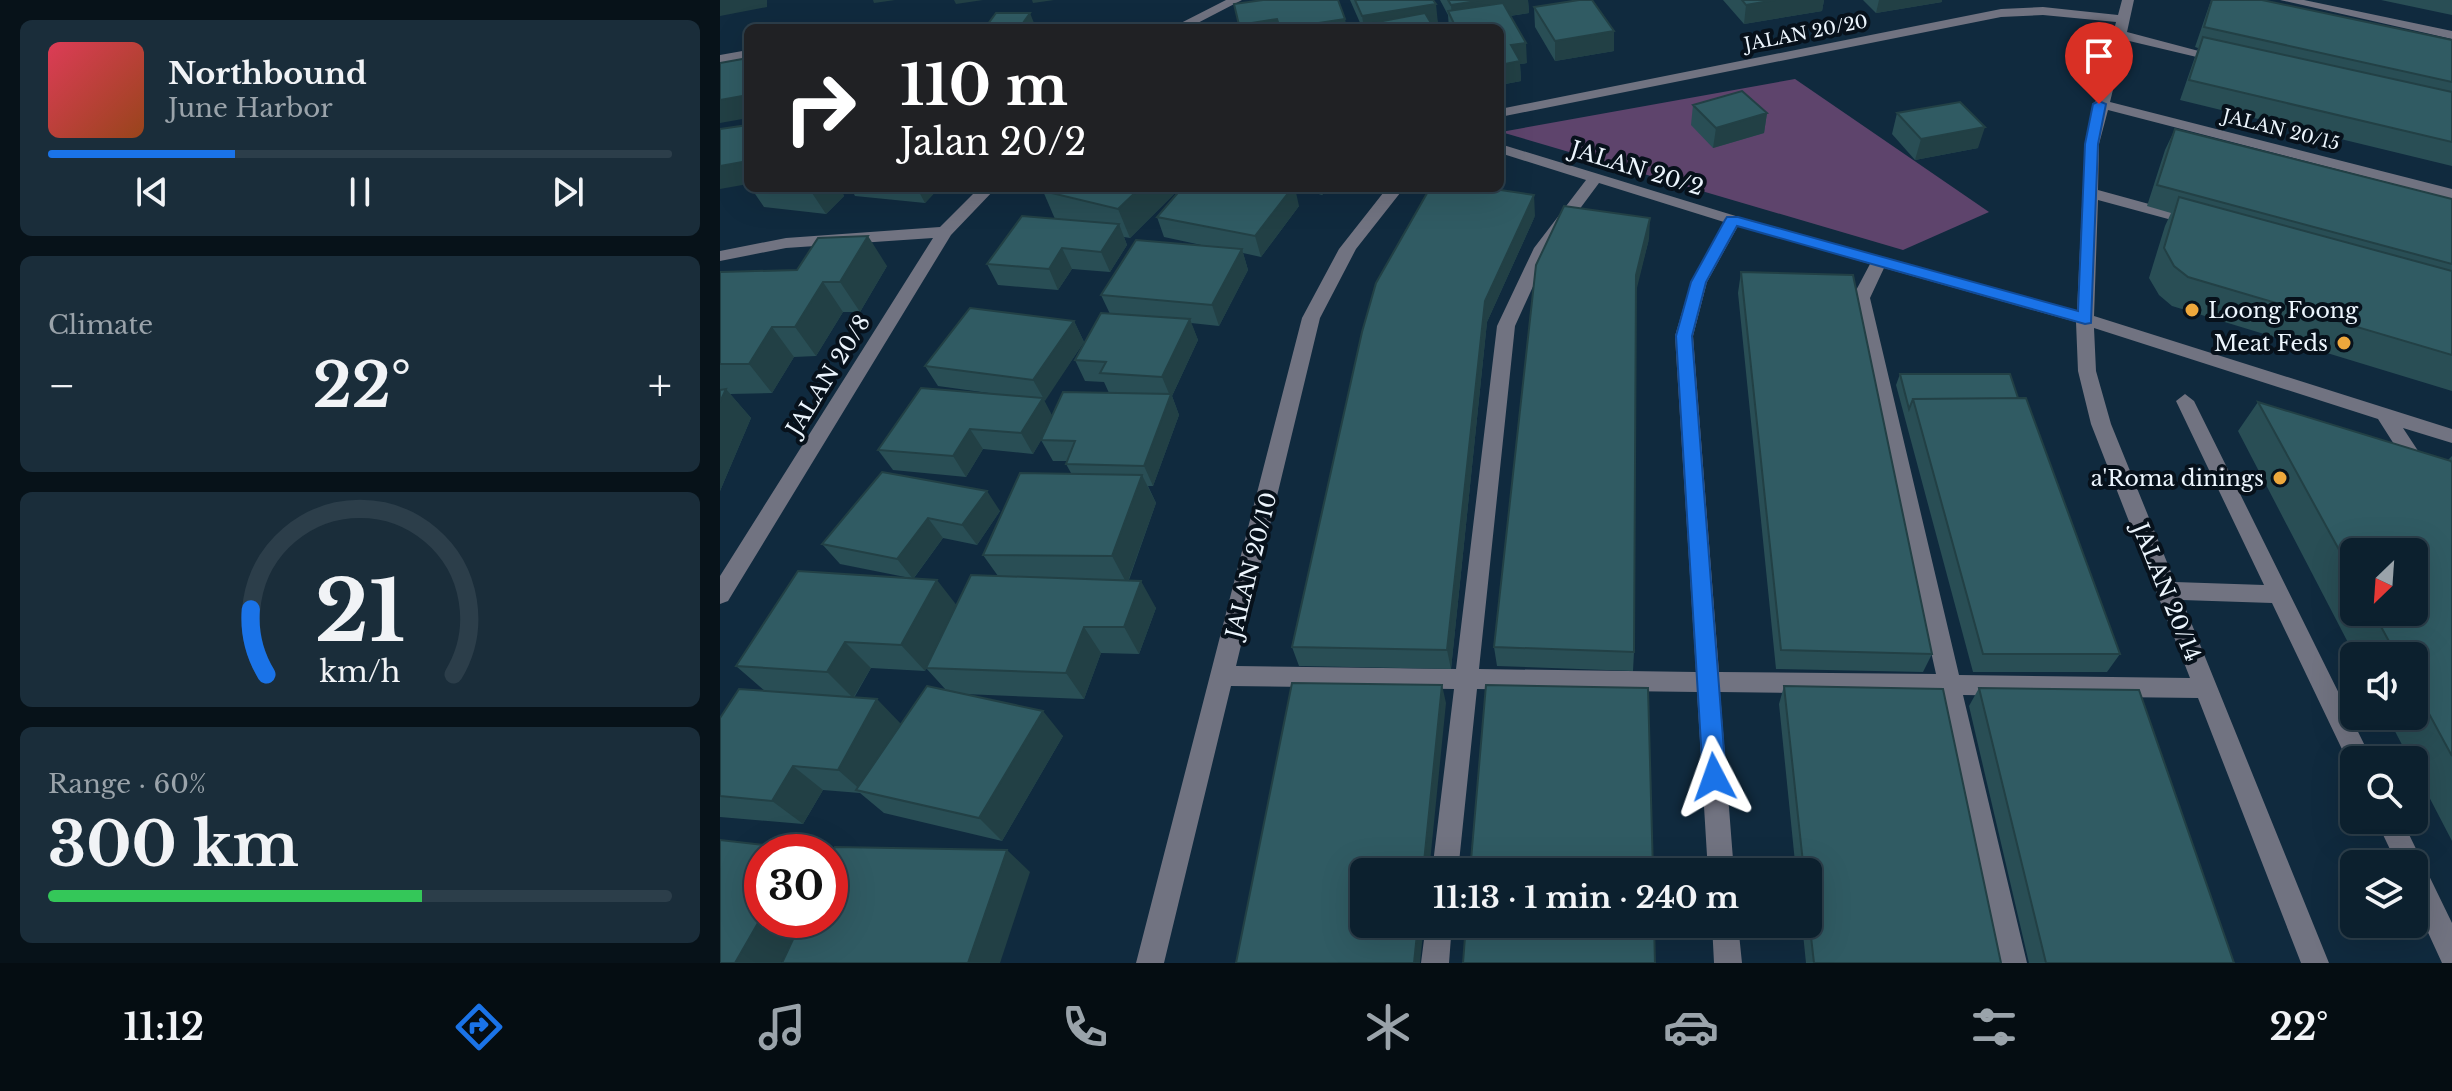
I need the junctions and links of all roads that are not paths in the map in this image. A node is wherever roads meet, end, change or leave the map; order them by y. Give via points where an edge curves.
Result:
1 (1236, 0) edge
2 (2128, 0) edge
3 (2286, 0) edge
4 (1186, 24) edge
5 (2120, 27) junction
6 (2452, 35) edge
7 (744, 55) edge
8 (720, 59) edge
9 (2238, 62) edge
10 (2099, 104) junction
11 (1504, 112) edge
12 (1504, 149) edge
13 (1595, 178) junction
14 (984, 192) edge
15 (1392, 192) edge
16 (2090, 193) junction
17 (2452, 194) edge
18 (1733, 220) junction
19 (2205, 224) edge
20 (945, 232) junction
21 (720, 256) edge
22 (1879, 262) junction
23 (2085, 319) junction
24 (2185, 401) dead end
25 (2385, 415) junction
26 (2452, 436) edge
27 (2427, 481) edge
28 (2166, 591) junction
29 (2281, 594) junction
30 (720, 595) edge
31 (1224, 676) junction
32 (1468, 679) junction
33 (1707, 682) junction
34 (1949, 684) junction
35 (2205, 688) junction
36 (2353, 746) edge
37 (1447, 858) edge
38 (1720, 858) edge
39 (2428, 902) edge
40 (1438, 938) edge
41 (1726, 938) edge
42 (2452, 953) edge
43 (1150, 963) edge
44 (1435, 963) edge
45 (1728, 963) edge
46 (2013, 963) edge
47 (2315, 963) edge

1 - 4 street
2 - 5 street, JALAN 20/14
3 - 6 street
5 - 9 street, JALAN 20/20
5 - 10 street, JALAN 20/14
5 - 11 street, JALAN 20/20 via 2043,11 2001,13
7 - 8 street
10 - 16 street, JALAN 20/14
10 - 17 street, JALAN 20/15
12 - 13 street, JALAN 20/2
13 - 18 street, JALAN 20/2
13 - 32 street via 1542,248 1506,326
14 - 20 street, JALAN 20/8
15 - 31 street, JALAN 20/10 via 1339,258 1311,318
16 - 19 street
16 - 23 street, JALAN 20/14
18 - 22 street, JALAN 20/2
18 - 33 street via 1699,282 1684,336
20 - 21 street via 786,243
20 - 30 street, JALAN 20/8
22 - 23 street, JALAN 20/2
22 - 34 street via 1861,298
23 - 25 street, JALAN 20/2
23 - 28 street, JALAN 20/14 via 2087,371 2101,424
24 - 29 street
25 - 26 street, JALAN 20/2
25 - 27 street
28 - 29 street
28 - 35 street, JALAN 20/14
29 - 36 street
31 - 32 street
31 - 43 street, JALAN 20/10
32 - 33 street
32 - 37 street
33 - 34 street
33 - 38 street
34 - 35 street
34 - 46 street
35 - 47 street, JALAN 20/14
39 - 42 street
40 - 44 street
41 - 45 street

